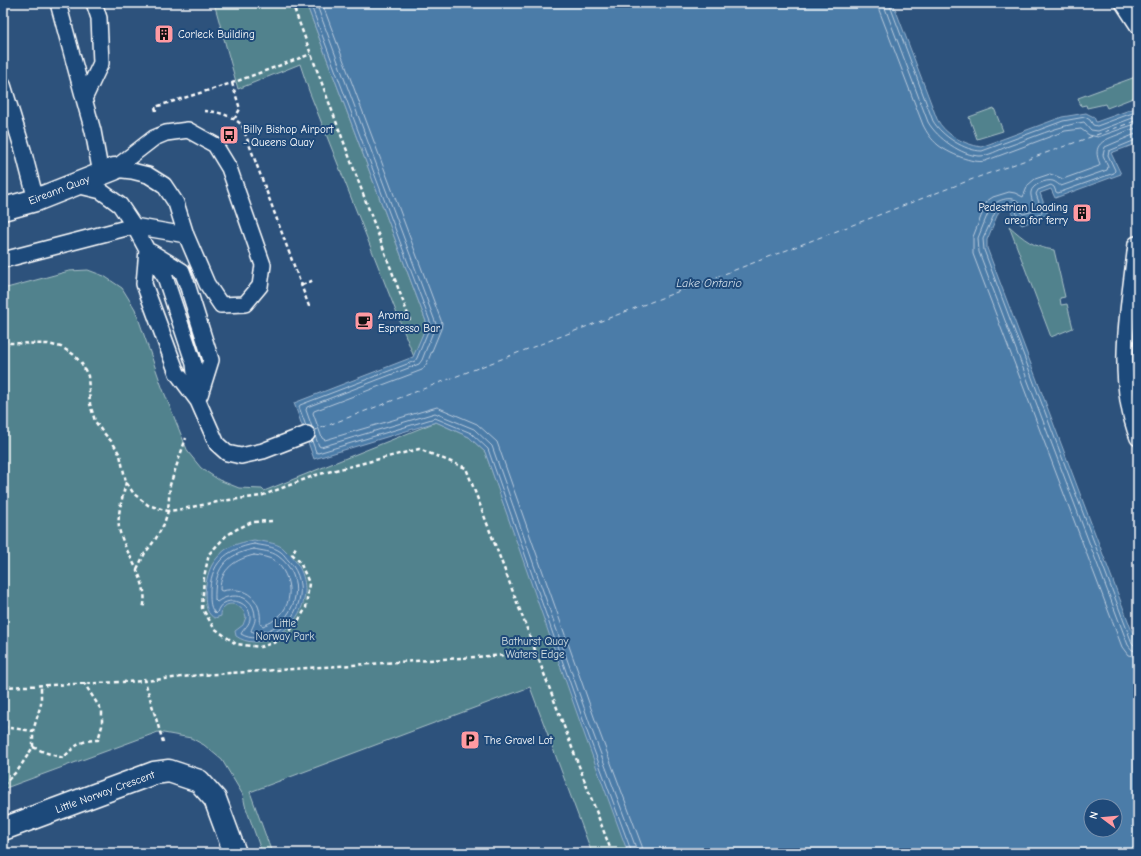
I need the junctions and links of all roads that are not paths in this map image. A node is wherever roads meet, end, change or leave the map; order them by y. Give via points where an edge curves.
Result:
1 (58, 3) edge
2 (94, 3) edge
3 (1123, 3) edge
4 (1138, 26) edge
5 (3, 85) edge
6 (84, 99) junction
7 (108, 171) junction
8 (76, 185) junction
9 (36, 200) junction
10 (3, 209) edge
11 (134, 226) junction
12 (186, 235) junction
13 (1136, 244) dead end
14 (147, 250) junction
15 (3, 260) edge
16 (198, 401) junction
17 (307, 434) dead end
18 (1138, 438) edge
19 (3, 829) edge
20 (235, 853) edge

1 - 6 lane
2 - 6 lane via 99,18 101,63
3 - 4 lane
5 - 9 lane
6 - 7 lane
7 - 8 street, Eireann Quay
7 - 12 lane via 132,171 148,175 164,186 176,203
7 - 12 lane via 154,138 166,133 188,130 216,145 229,168 263,265 260,286 245,304 221,305 207,284
8 - 9 street, Eireann Quay
8 - 11 lane via 101,191 120,205
9 - 10 street, Eireann Quay
11 - 12 lane
11 - 14 lane
11 - 15 lane
13 - 18 lane via 1125,347 1127,399
14 - 16 lane via 165,277 170,291 194,364
14 - 16 lane via 144,284 176,373
16 - 17 lane via 217,444 227,453 241,456 263,451
19 - 20 street, Little Norway Crescent via 154,773 169,771 199,781 215,799

